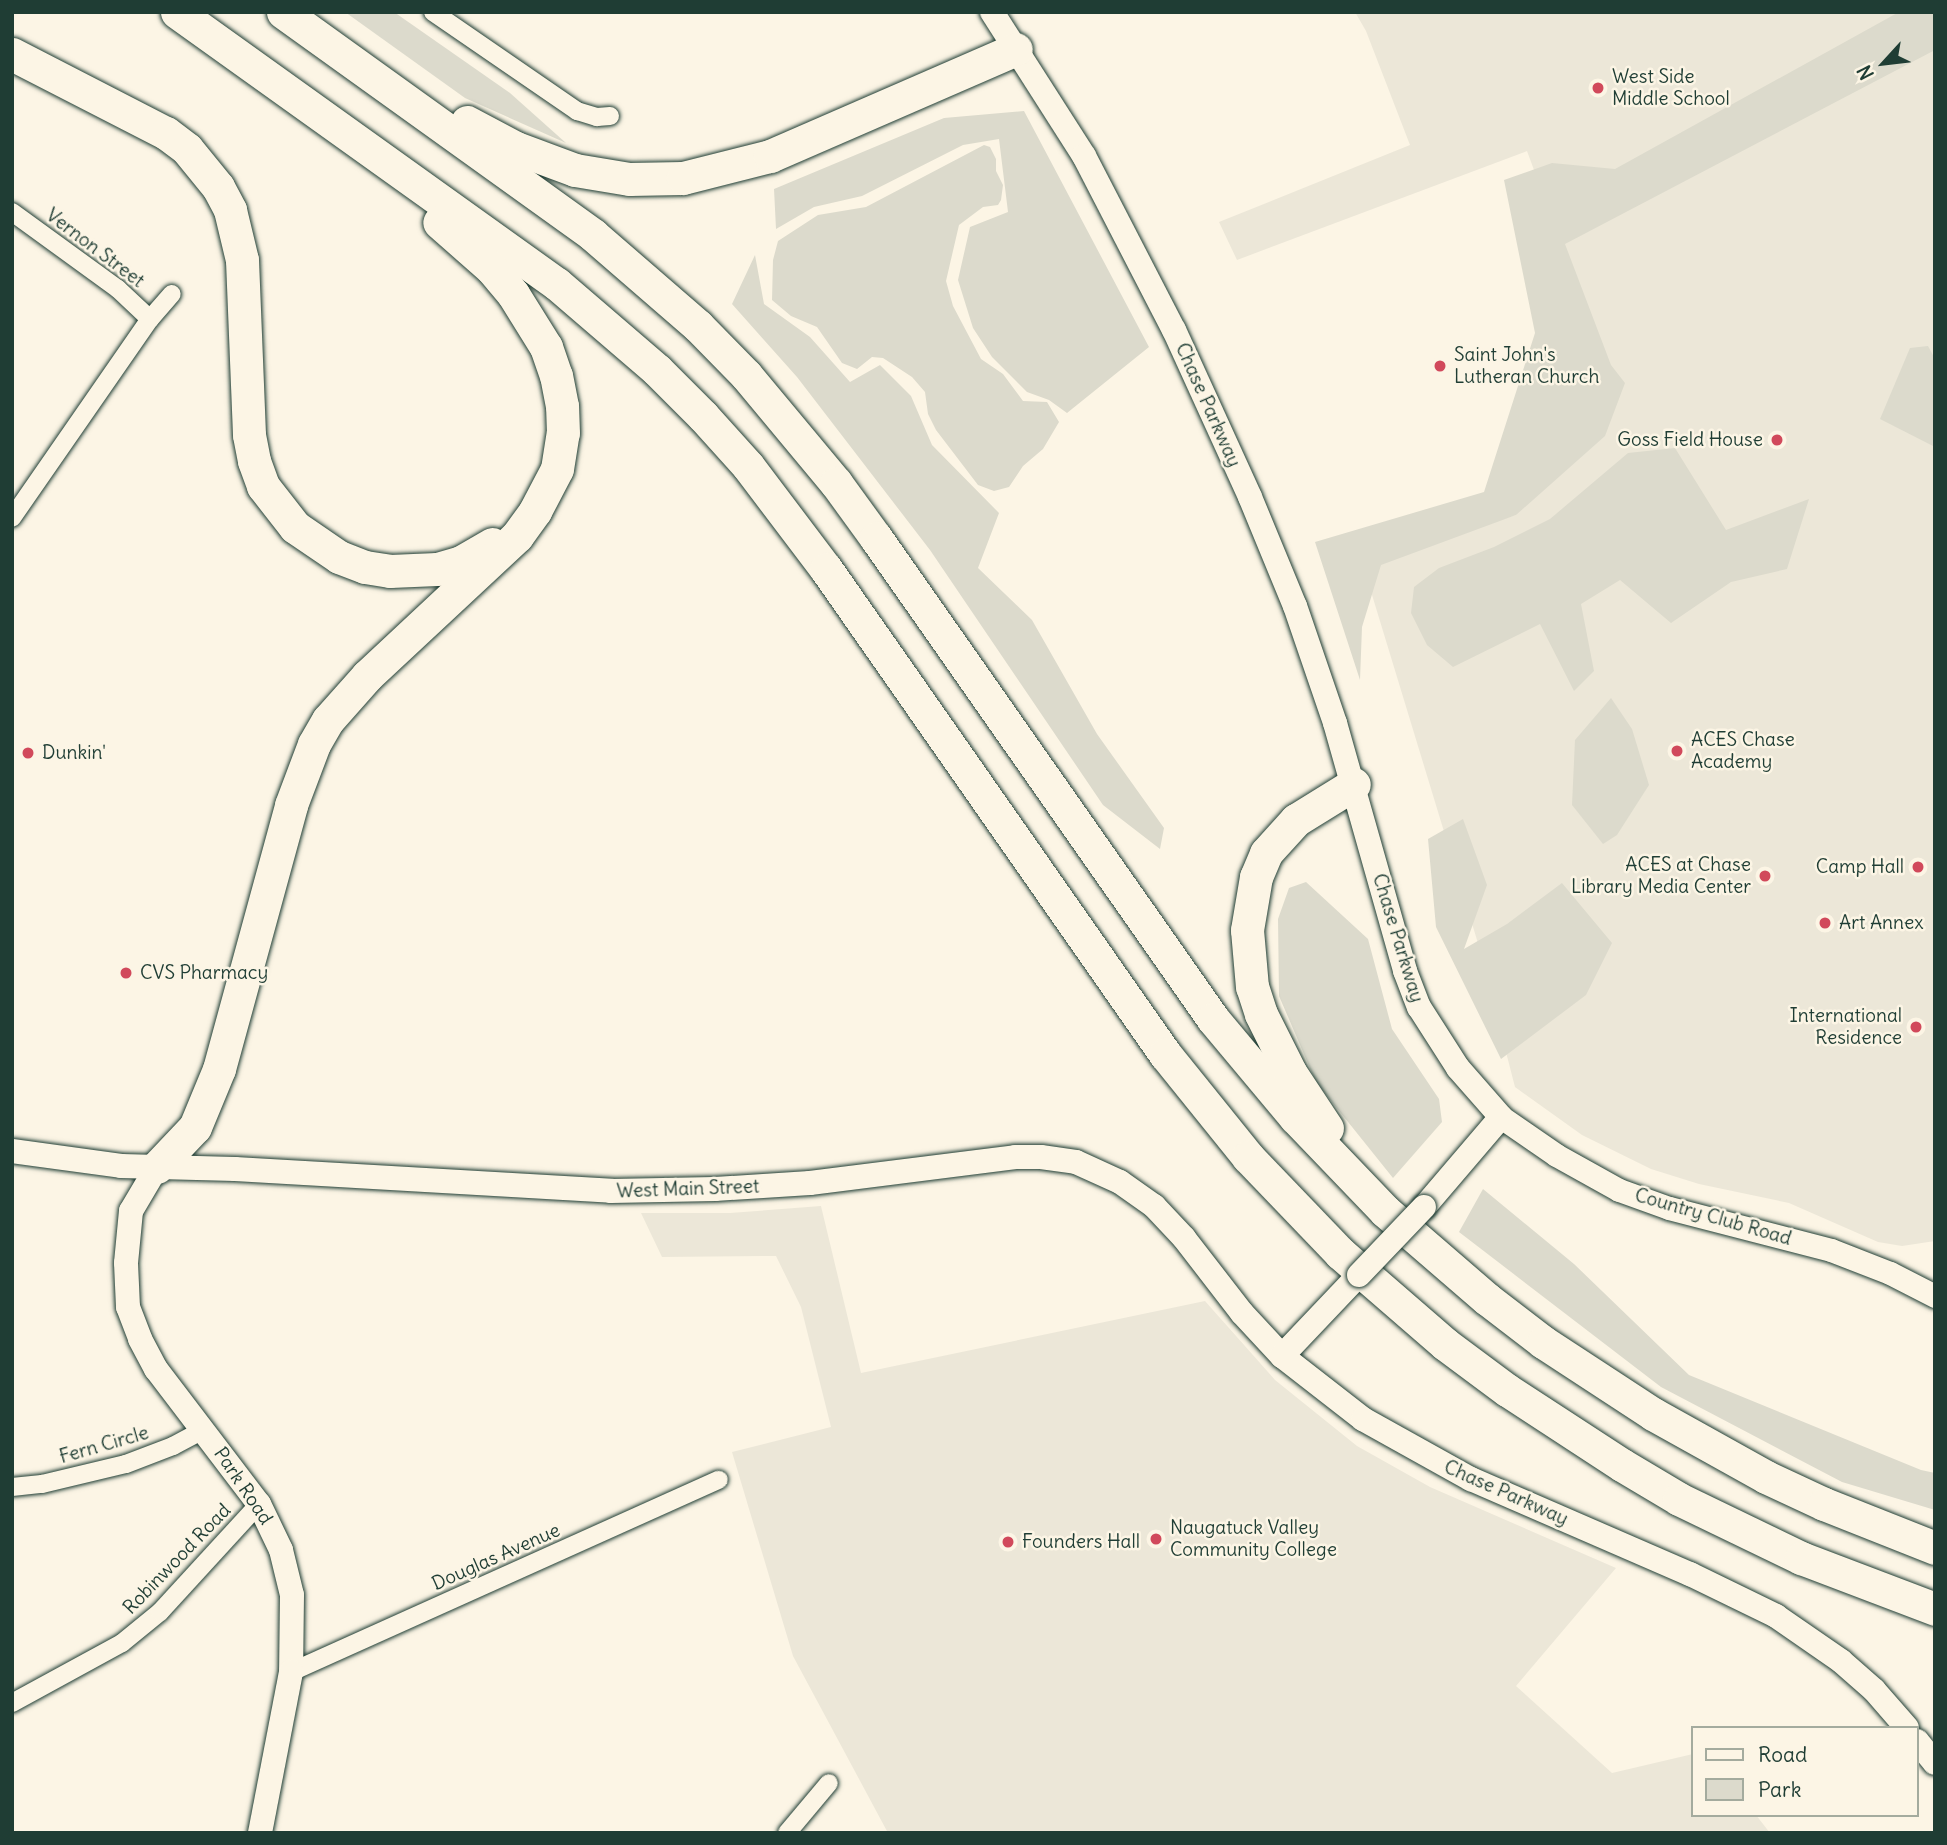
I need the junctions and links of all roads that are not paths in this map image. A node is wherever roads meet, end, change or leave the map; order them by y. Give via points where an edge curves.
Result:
1 (171, 12) edge
2 (177, 12) edge
3 (433, 12) edge
4 (992, 12) edge
5 (295, 20) edge
6 (1016, 49) junction
7 (12, 54) edge
8 (611, 116) dead end
9 (12, 212) edge
10 (172, 293) dead end
11 (150, 319) junction
12 (556, 469) junction
13 (12, 518) edge
14 (1354, 784) junction
15 (1501, 1117) junction
16 (12, 1151) edge
17 (157, 1167) junction
18 (1931, 1287) edge
19 (1487, 1299) junction
20 (1282, 1356) junction
21 (203, 1430) junction
22 (719, 1480) dead end
23 (12, 1487) edge
24 (259, 1504) junction
25 (1935, 1548) edge
26 (1935, 1609) edge
27 (291, 1672) junction
28 (12, 1703) edge
29 (1905, 1726) edge
30 (1919, 1743) edge
31 (1935, 1763) edge
32 (829, 1783) dead end
33 (260, 1833) edge
34 (787, 1833) edge

1 - 12 highway via 442,224 513,293 546,347 556,376 563,433
2 - 26 highway via 557,284 703,416 827,569 1165,1054 1248,1157 1340,1253 1507,1390 1622,1465 1691,1505 1801,1558
3 - 8 street via 577,111
4 - 6 main road, Chase Parkway
5 - 6 highway via 516,148 575,170 629,179 692,177 770,156
5 - 19 highway via 593,235 698,326 746,375 836,483 1143,924 1230,1040 1339,1166
6 - 14 main road, Chase Parkway via 1084,156 1174,330 1273,551 1316,664
7 - 12 highway via 166,133 187,149 218,187 230,210 242,260 248,422 254,461 277,507 316,544 365,567 390,571 437,569 461,562 510,531 532,510
9 - 11 street, Vernon Street via 118,289
10 - 11 street
11 - 13 street
12 - 17 highway via 536,511 517,536 353,690 314,744 291,805 219,1069 195,1127
14 - 15 main road, Chase Parkway via 1394,935 1419,1007 1458,1068
14 - 19 highway via 1296,820 1266,853 1256,877 1247,930 1252,987 1274,1042 1327,1128
15 - 18 street, Country Club Road via 1619,1190 1669,1208 1831,1250
15 - 20 main road, bridge via 1449,1179
16 - 17 main road, West Main Street via 99,1165
17 - 20 main road, West Main Street via 639,1192 823,1181 1014,1157 1063,1159 1110,1176 1154,1206
17 - 21 main road, Park Road via 131,1211 128,1307 156,1369
19 - 25 highway via 1596,1379 1707,1445 1824,1504
20 - 29 main road, Chase Parkway via 1353,1411 1416,1451 1776,1616 1842,1661
21 - 23 street, Fern Circle via 126,1464
21 - 24 main road, Park Road
22 - 27 street, Douglas Avenue
24 - 27 main road, Park Road via 288,1574 294,1612
24 - 28 street, Robinwood Road via 160,1612 122,1643
27 - 33 main road, Park Road
30 - 31 main road
32 - 34 street

